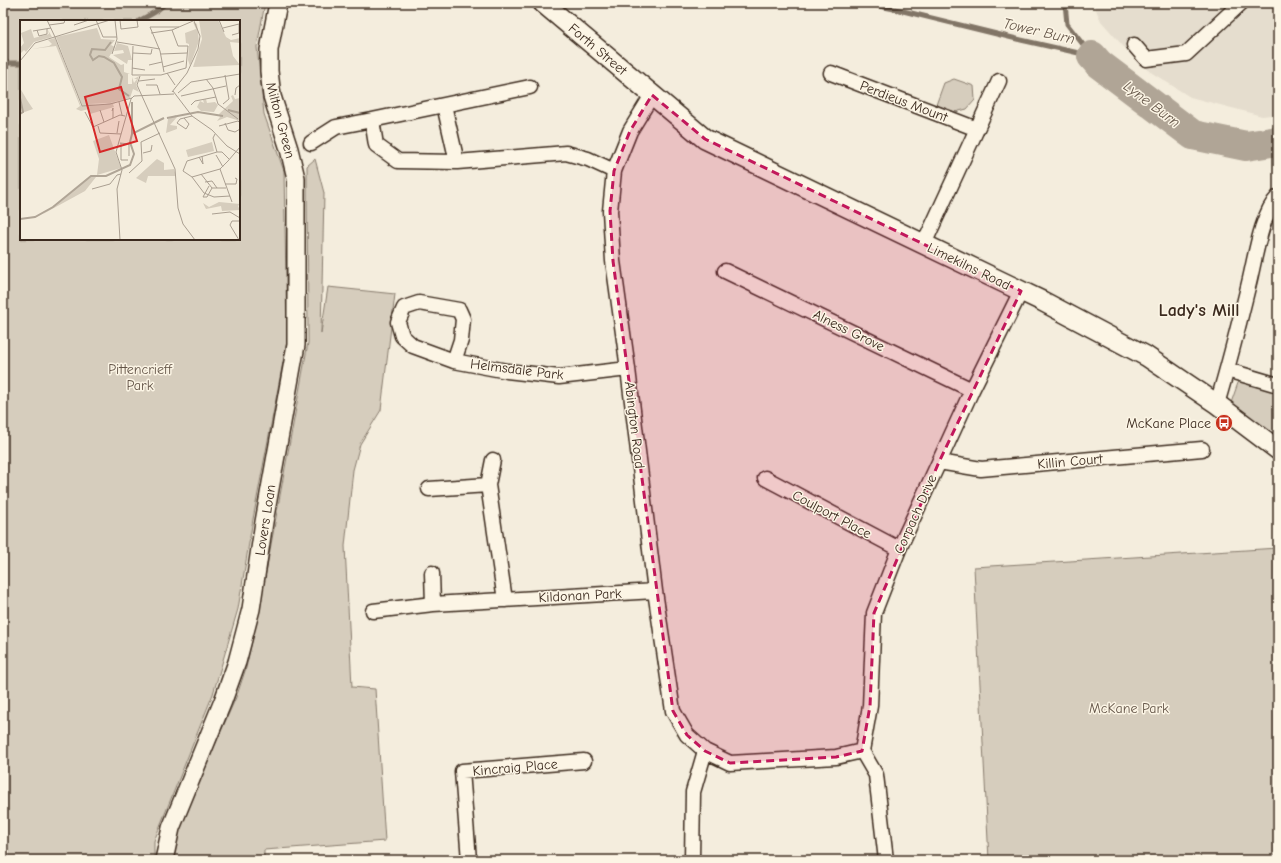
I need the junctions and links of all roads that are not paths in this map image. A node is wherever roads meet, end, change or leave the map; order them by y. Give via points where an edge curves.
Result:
1 (278, 3) edge
2 (543, 3) edge
3 (1241, 3) edge
4 (1134, 45) dead end
5 (832, 73) dead end
6 (999, 81) dead end
7 (530, 88) dead end
8 (652, 95) junction
9 (444, 105) junction
10 (372, 120) junction
11 (977, 129) junction
12 (311, 143) dead end
13 (457, 162) junction
14 (293, 166) joint
15 (614, 171) junction
16 (1278, 197) edge
17 (924, 244) junction
18 (725, 271) dead end
19 (1021, 291) junction
20 (454, 361) junction
21 (628, 369) junction
22 (1227, 370) junction
23 (1278, 386) edge
24 (972, 390) junction
25 (1217, 404) junction
26 (1202, 449) dead end
27 (1278, 450) edge
28 (493, 460) dead end
29 (939, 462) junction
30 (765, 478) dead end
31 (488, 485) junction
32 (428, 489) dead end
33 (899, 549) junction
34 (432, 573) dead end
35 (655, 591) junction
36 (505, 600) junction
37 (433, 604) junction
38 (373, 611) dead end
39 (862, 751) junction
40 (705, 752) junction
41 (584, 761) dead end
42 (164, 860) edge
43 (469, 860) edge
44 (692, 860) edge
45 (886, 860) edge

1 - 14 street, Milton Green via 269,50 269,71 272,96
2 - 8 main road, Forth Street
3 - 4 street via 1186,54 1146,59
5 - 11 street, Perdieus Mount
6 - 11 street
7 - 9 street, Milton Green
8 - 15 street, Abington Road via 630,131
8 - 17 main road, Limekilns Road via 706,139
9 - 10 street, Milton Green
9 - 13 street
10 - 12 street, Milton Green via 336,128
10 - 13 street via 376,145 398,161
11 - 17 street
13 - 15 street via 566,153 588,159
14 - 42 street, Lovers Loan via 296,178 296,345 251,609 238,662 171,828
15 - 21 street, Abington Road via 610,211 613,261
16 - 22 street via 1272,203 1263,227
17 - 19 main road, Limekilns Road
18 - 24 street, Alness Grove
19 - 24 street, Corpach Drive
19 - 25 main road, Limekilns Road via 1146,356
20 - 20 street, Helmsdale Park via 414,346 402,336 398,322 404,308 419,303 459,310 463,319 461,340
20 - 21 street, Helmsdale Park via 559,377
21 - 35 street, Abington Road
22 - 23 street
22 - 25 street
24 - 29 street, Corpach Drive
25 - 27 main road, Limekilns Road
26 - 29 street, Killin Court via 981,470
28 - 31 street
29 - 33 street, Corpach Drive
30 - 33 street, Coulport Place
31 - 32 street
31 - 36 street
33 - 39 street, Corpach Drive via 874,613 870,706
34 - 37 street
35 - 36 street, Kildonan Park
35 - 40 street, Abington Road via 673,711 687,734
36 - 37 street, Kildonan Park
37 - 38 street, Kildonan Park
39 - 40 street via 836,757 730,764
39 - 45 street via 876,775
40 - 44 street via 693,792
41 - 43 street, Kincraig Place via 462,771

